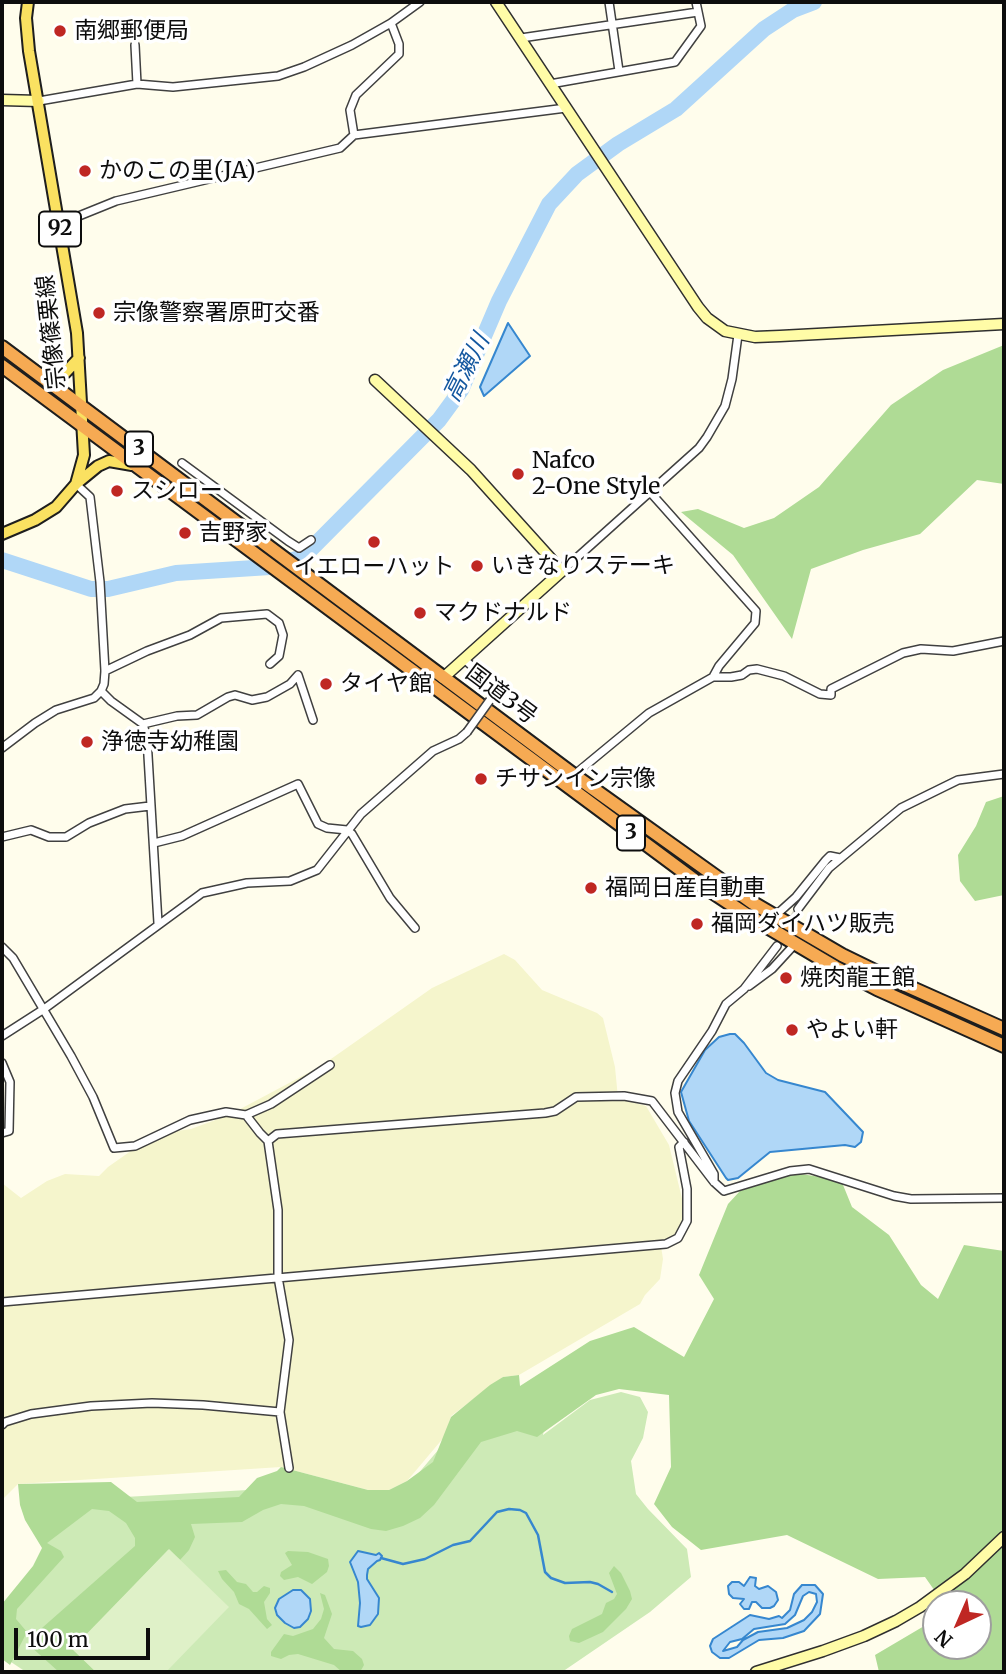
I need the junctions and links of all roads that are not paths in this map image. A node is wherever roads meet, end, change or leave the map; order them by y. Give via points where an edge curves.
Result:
1 (28, 2) edge
2 (420, 2) edge
3 (496, 2) edge
4 (609, 2) edge
5 (696, 2) edge
6 (698, 12) junction
7 (391, 23) junction
8 (612, 25) junction
9 (521, 38) junction
10 (135, 45) dead end
11 (619, 71) junction
12 (550, 83) junction
13 (137, 84) junction
14 (2, 100) edge
15 (39, 102) junction
16 (566, 108) junction
17 (354, 135) junction
18 (59, 224) junction
19 (1004, 324) edge
20 (738, 335) junction
21 (2, 347) edge
22 (79, 358) junction
23 (2, 366) edge
24 (39, 374) junction
25 (375, 380) dead end
26 (81, 406) junction
27 (84, 429) junction
28 (182, 463) dead end
29 (132, 465) junction
30 (76, 484) junction
31 (650, 492) junction
32 (2, 534) edge
33 (310, 540) dead end
34 (562, 571) junction
35 (1004, 641) edge
36 (464, 659) junction
37 (270, 664) dead end
38 (105, 671) junction
39 (713, 677) junction
40 (443, 678) junction
41 (101, 691) junction
42 (313, 720) dead end
43 (143, 724) junction
44 (2, 748) edge
45 (1004, 774) edge
46 (574, 775) junction
47 (150, 806) junction
48 (347, 830) junction
49 (2, 837) edge
50 (154, 843) junction
51 (840, 858) junction
52 (798, 909) tunnel mouth
53 (775, 916) junction
54 (158, 923) junction
55 (415, 928) dead end
56 (795, 944) junction
57 (777, 946) tunnel mouth
58 (2, 947) edge
59 (744, 989) junction
60 (44, 1009) junction
61 (1004, 1029) edge
62 (2, 1036) edge
63 (1004, 1045) edge
64 (2, 1063) edge
65 (330, 1065) dead end
66 (246, 1115) junction
67 (2, 1133) edge
68 (268, 1141) junction
69 (684, 1142) junction
70 (714, 1182) junction
71 (1004, 1198) edge
72 (278, 1277) junction
73 (2, 1302) edge
74 (280, 1412) junction
75 (2, 1425) edge
76 (289, 1468) dead end
77 (1004, 1537) edge
78 (756, 1672) edge

1 - 15 main road, 宗像篠栗線 / 92 via 26,29
2 - 7 street
3 - 9 street
4 - 8 street
5 - 6 street
6 - 8 street
6 - 11 street via 701,26 675,62
7 - 13 street via 278,76 173,87
7 - 17 street via 399,54 356,95 350,110
8 - 9 street
8 - 11 street
9 - 12 street
10 - 13 street
11 - 12 street
12 - 16 street
13 - 15 street
14 - 15 street
15 - 18 main road, 宗像篠栗線 / 92
16 - 17 street
16 - 20 street via 698,307 716,325
17 - 18 street via 340,148 116,201
18 - 22 main road, 宗像篠栗線 / 92
19 - 20 street
20 - 31 street via 729,393 715,425 699,448
21 - 24 highway, 国道3号 / 3
22 - 24 main road via 59,376
22 - 26 main road, 宗像篠栗線 / 92
23 - 27 highway, 国道3号 / 3
24 - 26 highway, 国道3号 / 3
25 - 34 street via 471,470
26 - 27 main road, 宗像篠栗線 / 92
26 - 40 highway, 国道3号 / 3
27 - 29 highway, 国道3号 / 3
27 - 30 main road, 宗像篠栗線 / 92 via 84,455
28 - 33 street via 299,548
29 - 30 main road via 109,461
29 - 56 highway, 国道3号 / 3 via 697,882
30 - 32 main road, 宗像篠栗線 / 92 via 56,508
30 - 38 street via 90,497
31 - 34 street
31 - 39 street via 756,611 755,623
34 - 36 street
35 - 39 street via 953,651 903,653 831,690 831,695 757,669
36 - 40 street
36 - 48 street, bridge via 494,686 495,693 467,732 433,751
37 - 38 street via 279,656 283,635 279,623 267,614 221,618
38 - 41 street
39 - 46 street via 649,713
40 - 46 highway, 国道3号 / 3
41 - 43 street
41 - 44 street via 56,710
42 - 43 street via 298,675 267,697 228,696 197,715
43 - 47 street
45 - 51 street via 958,780 914,801
46 - 53 highway, 国道3号 / 3
47 - 49 street via 125,809 66,837 31,830
47 - 50 street
48 - 50 street via 318,824 298,784 183,836
48 - 54 street via 317,870 308,875 216,888
48 - 55 street
50 - 54 street
51 - 52 street
51 - 53 street via 830,856
53 - 61 highway, 国道3号 / 3 via 883,975
54 - 60 street
56 - 59 street via 772,969
56 - 63 highway, 国道3号 / 3 via 877,989
57 - 59 street
58 - 60 street
59 - 70 street via 726,1004 675,1093 678,1112 714,1174
60 - 62 street
60 - 66 street via 93,1097 114,1149 135,1146 190,1120 226,1112
64 - 67 street via 10,1082 9,1131
65 - 66 street
66 - 68 street
68 - 69 street via 276,1134 545,1113 576,1097 605,1095 652,1101
68 - 72 street via 278,1210
69 - 70 street
69 - 72 street via 679,1147 688,1207 684,1231 674,1241
70 - 71 street via 724,1191 809,1168 911,1199
72 - 73 street
72 - 74 street via 289,1340
74 - 75 street via 152,1403 31,1414
74 - 76 street
77 - 78 street via 965,1574 896,1621

